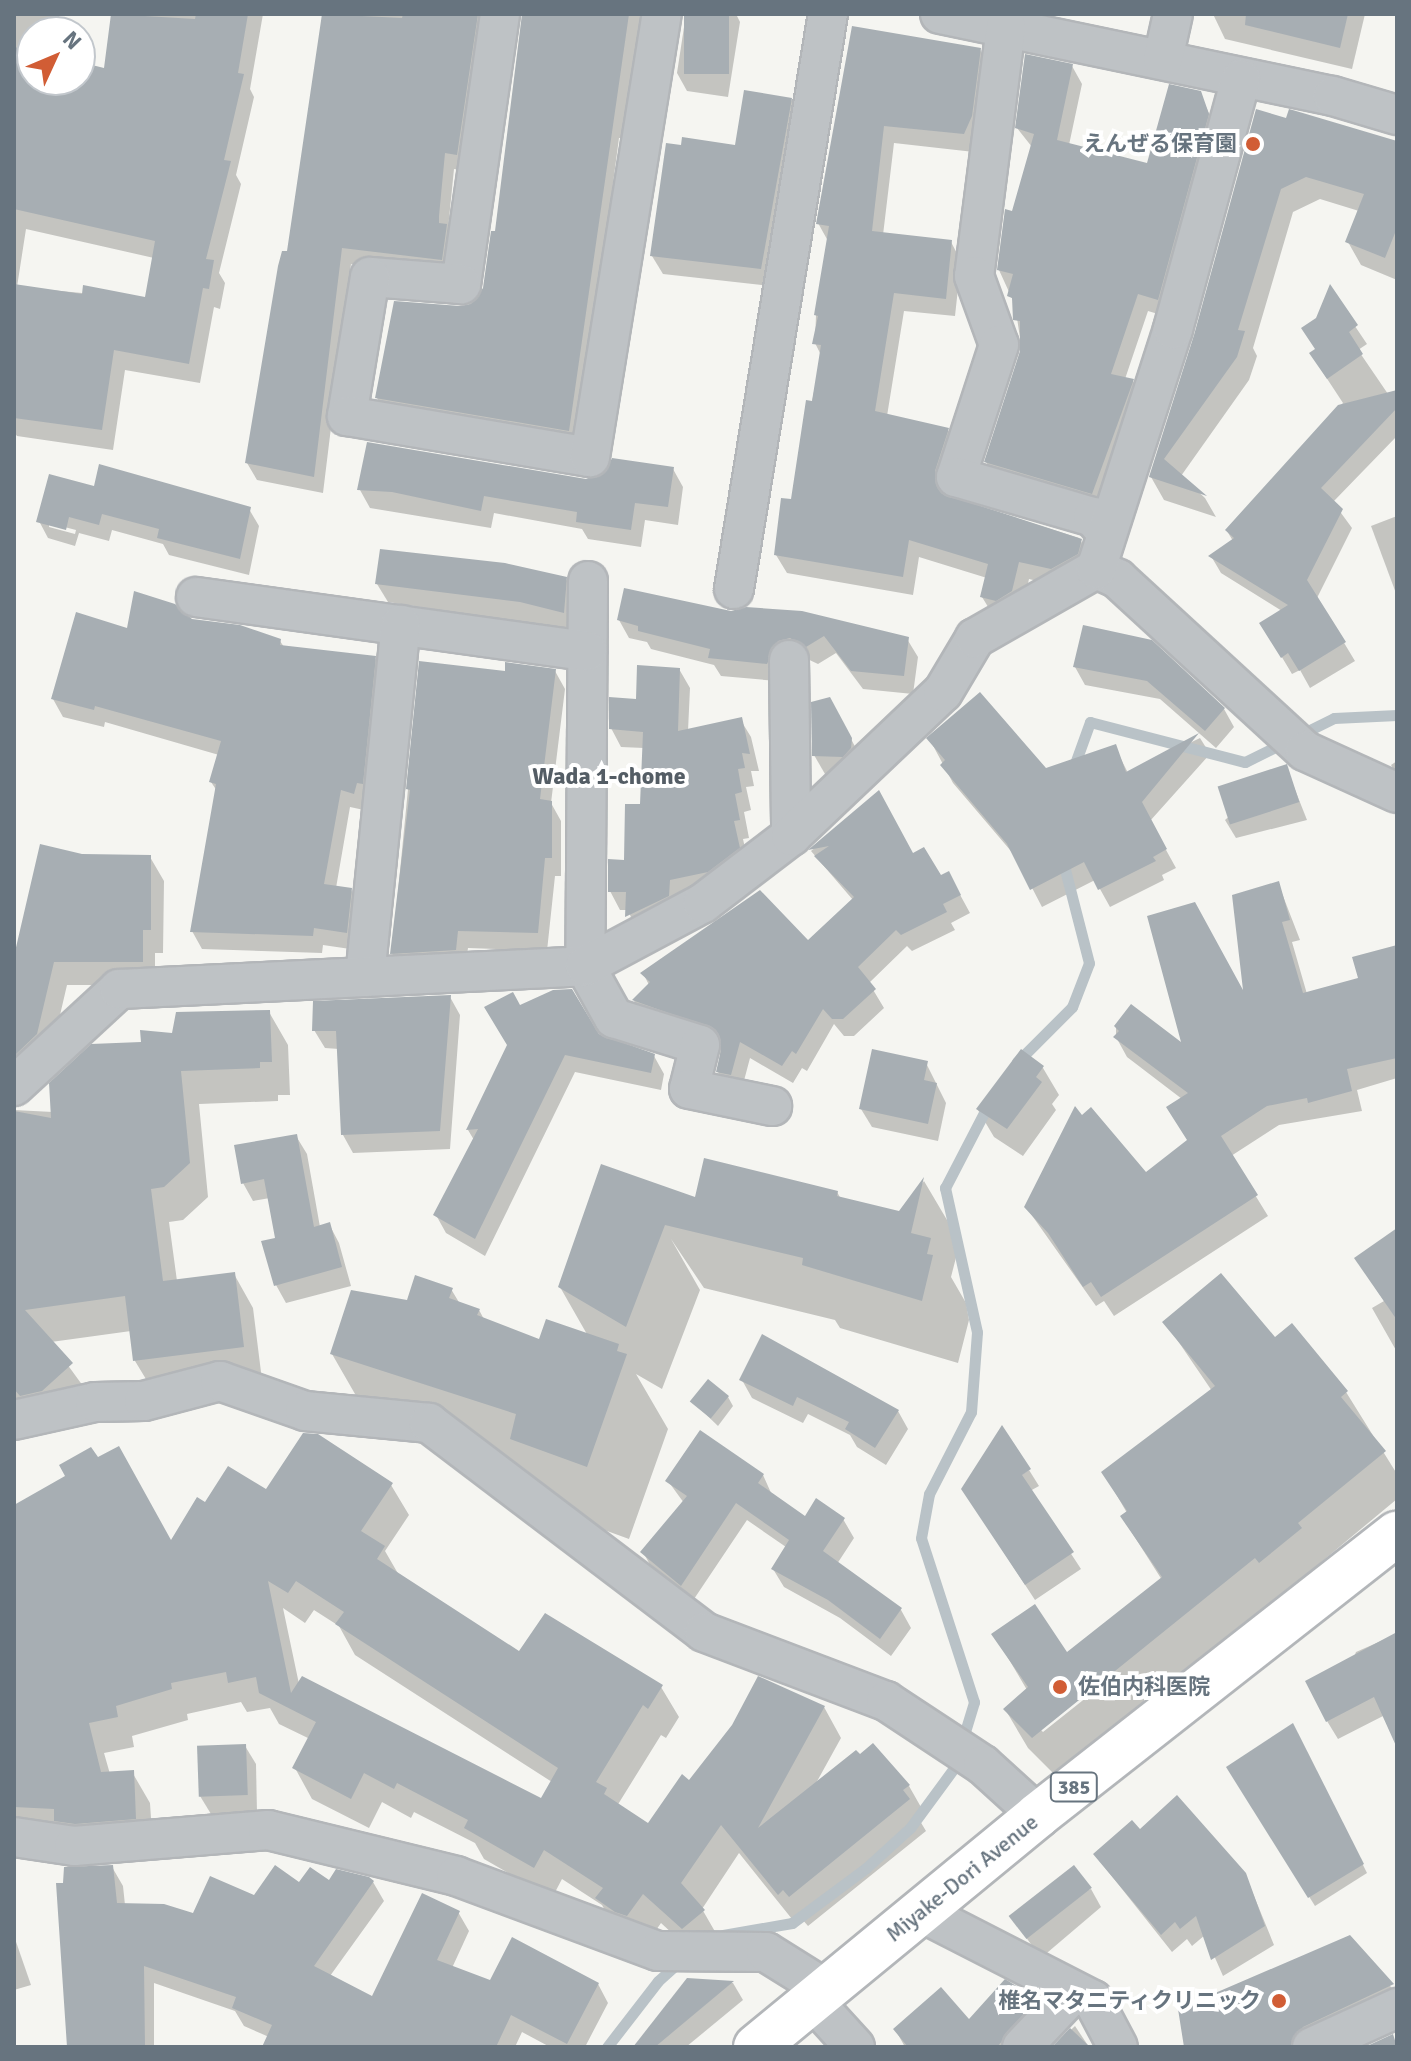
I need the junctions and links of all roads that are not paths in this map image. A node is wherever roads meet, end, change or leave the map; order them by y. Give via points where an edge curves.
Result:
1 (500, 14) edge
2 (662, 14) edge
3 (828, 14) edge
4 (940, 14) edge
5 (1173, 14) edge
6 (1006, 27) junction
7 (1163, 59) junction
8 (1241, 79) junction
9 (1397, 115) edge
10 (1107, 533) junction
11 (1096, 569) junction
12 (588, 581) dead end
13 (734, 589) dead end
14 (196, 597) dead end
15 (401, 625) junction
16 (587, 651) junction
17 (789, 660) dead end
18 (1397, 793) edge
19 (791, 836) junction
20 (585, 966) junction
21 (365, 977) junction
22 (14, 1086) edge
23 (772, 1106) dead end
24 (14, 1420) edge
25 (1397, 1534) edge
26 (1038, 1815) junction
27 (14, 1837) edge
28 (919, 1911) junction
29 (1073, 1993) junction
30 (820, 1996) junction
31 (1397, 2008) edge
32 (756, 2047) edge
33 (855, 2047) edge
34 (1022, 2047) edge
35 (1118, 2047) edge
36 (1312, 2047) edge

1 - 2 street via 461,284 370,277 347,416 590,457
3 - 13 street
4 - 6 street
5 - 7 street
6 - 7 street
6 - 10 street via 974,276 999,345 956,477 1093,517
7 - 8 street
8 - 9 street
8 - 10 street via 1173,329
10 - 11 street
11 - 18 street via 1118,579 1305,751
11 - 19 street via 975,638 943,692
12 - 16 street
14 - 15 street
15 - 16 street
15 - 21 street
16 - 20 street
17 - 19 street
19 - 20 street via 703,903
20 - 21 street
20 - 23 street via 614,1018 700,1045 689,1089
21 - 22 street via 119,989
24 - 26 street via 95,1402 144,1401 220,1381 305,1411 429,1423 704,1632 886,1701 983,1765
25 - 26 highway, Miyake-Dori Avenue / 385
26 - 28 highway, Miyake-Dori Avenue / 385
27 - 30 street via 74,1846 268,1830 456,1876 658,1951 766,1952
28 - 29 street via 981,1938
28 - 30 highway, Miyake-Dori Avenue / 385
29 - 34 street
29 - 35 street via 1093,2000
30 - 32 highway, Miyake-Dori Avenue / 385
30 - 33 street
31 - 36 street

